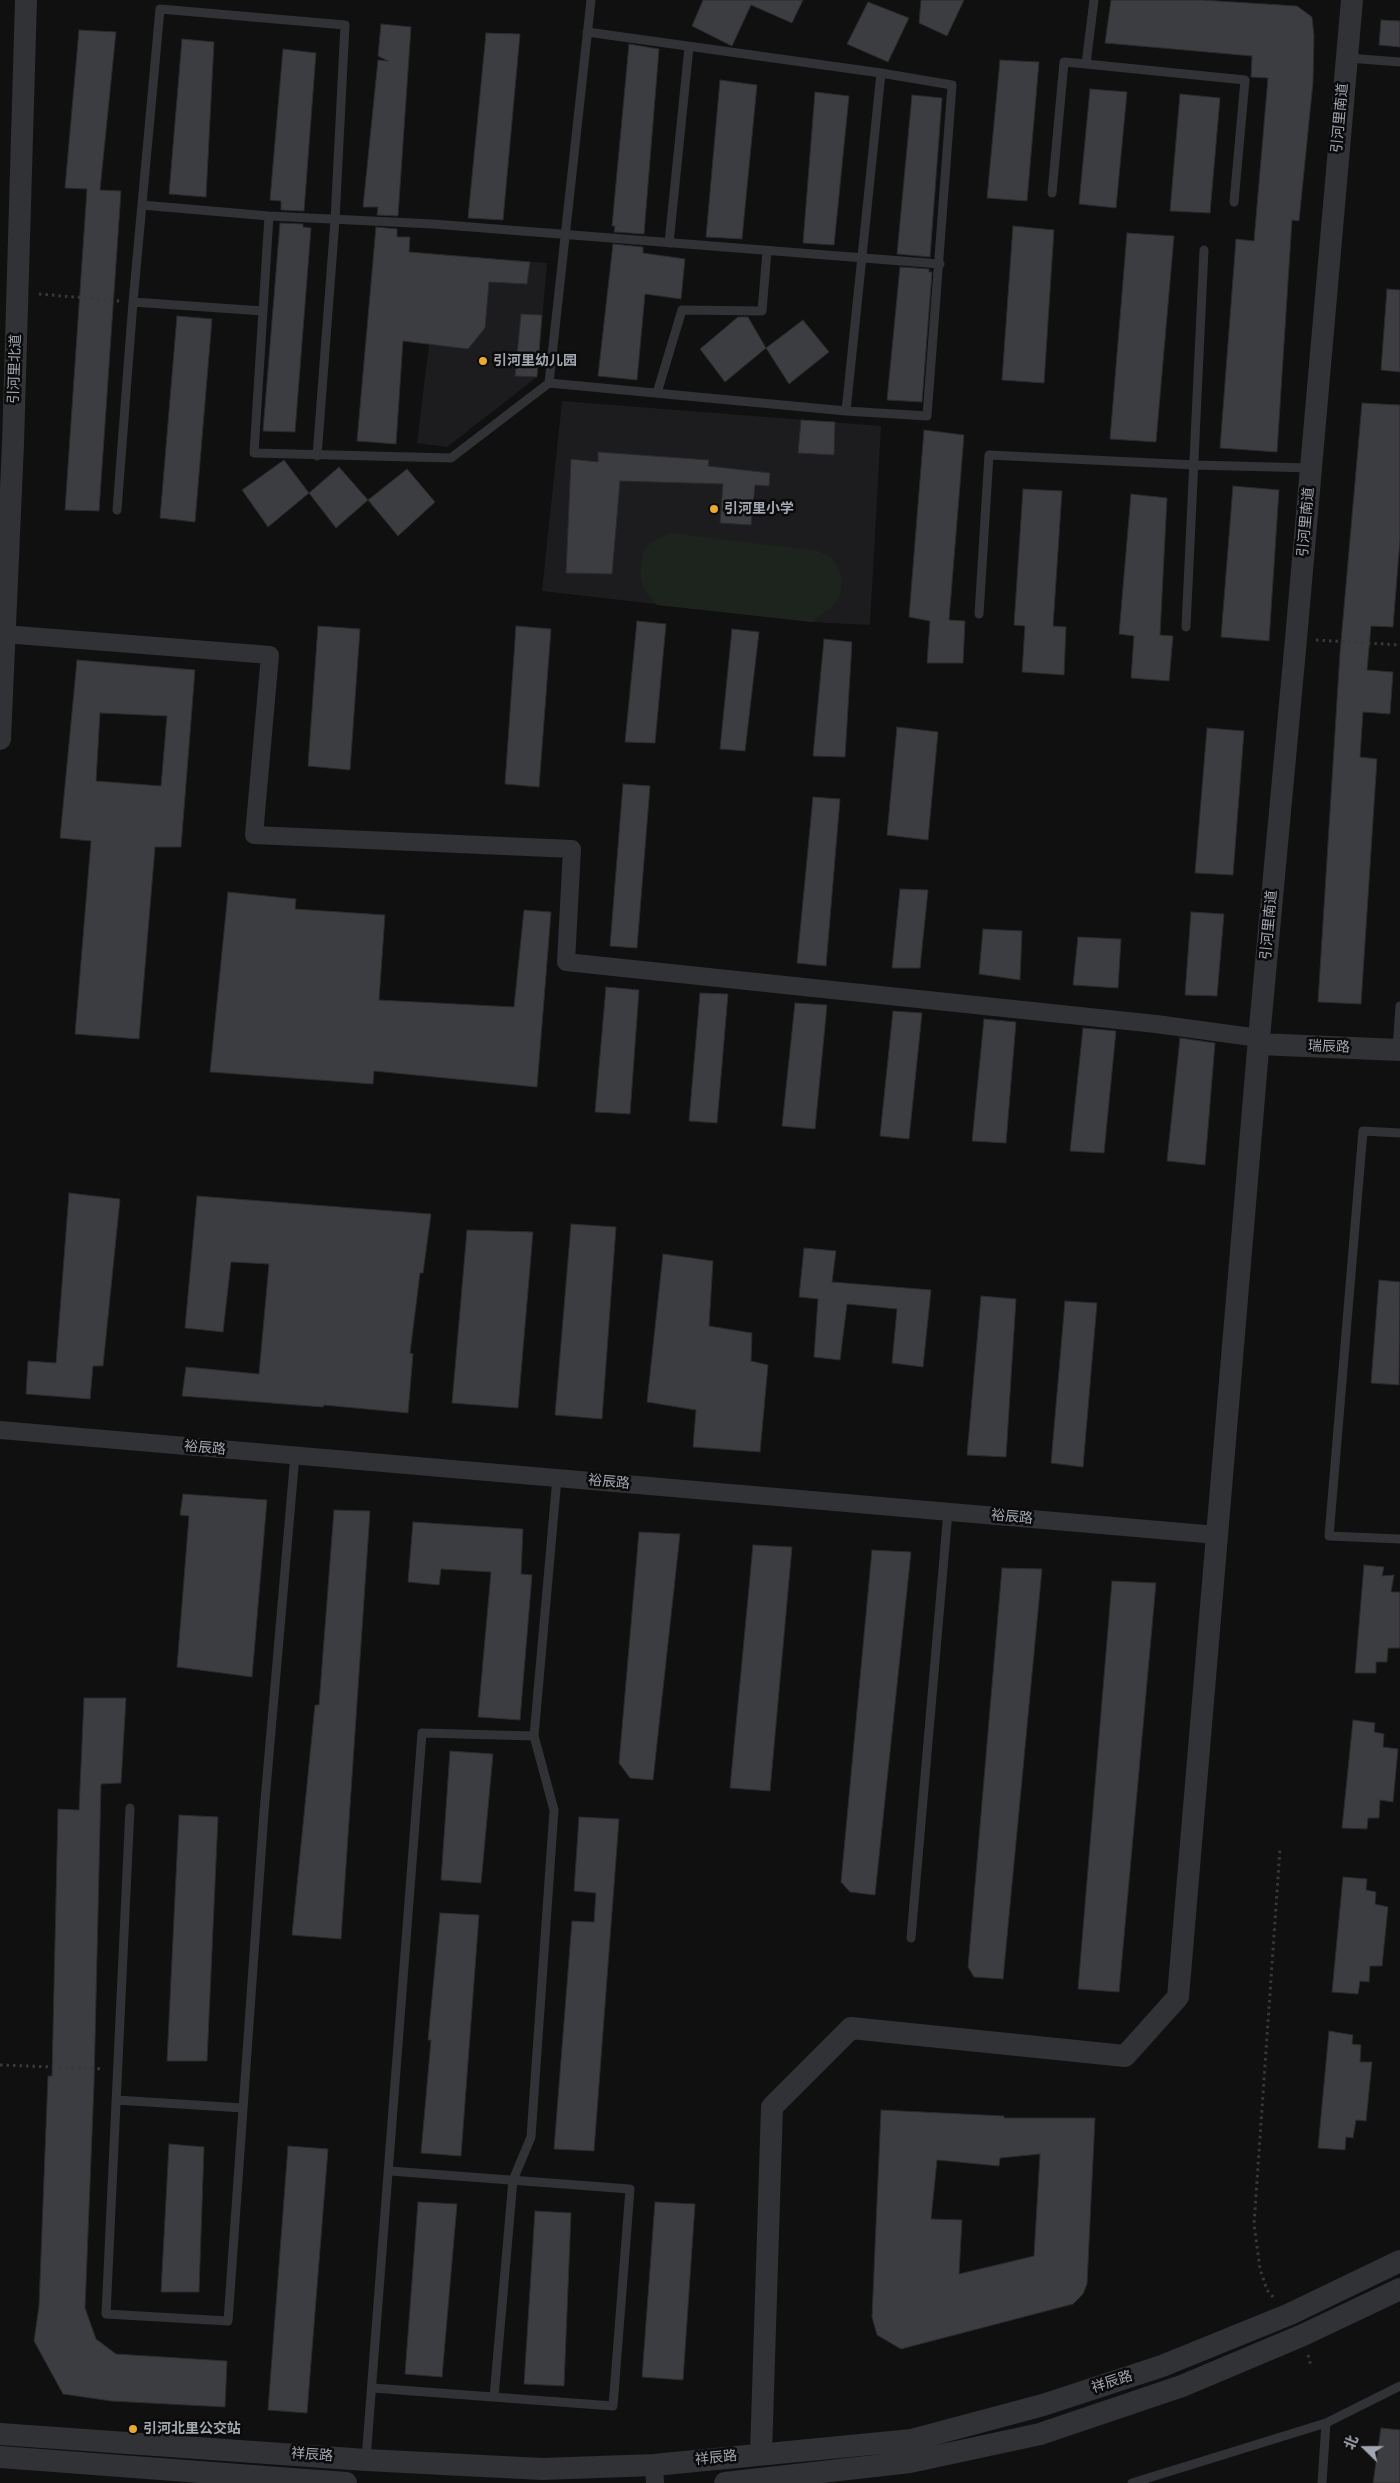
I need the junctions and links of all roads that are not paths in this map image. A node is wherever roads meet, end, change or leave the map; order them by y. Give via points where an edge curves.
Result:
1 (26, 0) edge
2 (591, 0) edge
3 (1094, 0) edge
4 (1352, 0) edge
5 (587, 32) junction
6 (689, 47) junction
7 (1346, 58) junction
8 (1400, 62) edge
9 (1086, 64) junction
10 (881, 73) junction
11 (1052, 193) dead end
12 (1234, 202) dead end
13 (142, 205) junction
14 (269, 216) junction
15 (335, 220) junction
16 (566, 235) junction
17 (669, 243) junction
18 (1204, 250) dead end
19 (767, 251) junction
20 (862, 258) junction
21 (940, 264) junction
22 (133, 302) junction
23 (263, 311) junction
24 (549, 383) junction
25 (657, 393) junction
26 (846, 411) junction
27 (6, 444) edge
28 (317, 456) junction
29 (1195, 465) junction
30 (1311, 468) junction
31 (117, 510) dead end
32 (979, 614) dead end
33 (1186, 627) dead end
34 (4, 634) junction
35 (0, 738) edge
36 (1400, 1006) edge
37 (1259, 1039) junction
38 (1398, 1045) edge
39 (1400, 1133) edge
40 (0, 1430) edge
41 (295, 1455) junction
42 (557, 1478) junction
43 (948, 1512) junction
44 (1217, 1535) junction
45 (1400, 1539) edge
46 (534, 1736) junction
47 (130, 1808) dead end
48 (912, 1938) dead end
49 (116, 2100) junction
50 (243, 2108) junction
51 (390, 2171) junction
52 (512, 2180) junction
53 (1400, 2261) edge
54 (1400, 2289) edge
55 (1400, 2386) edge
56 (373, 2388) junction
57 (494, 2397) junction
58 (1326, 2422) junction
59 (0, 2434) edge
60 (761, 2454) junction
61 (0, 2457) edge
62 (366, 2460) junction
63 (654, 2474) edge
64 (240, 2480) edge
65 (346, 2483) edge
66 (725, 2483) edge
67 (1132, 2483) edge
68 (1322, 2483) edge

1 - 27 street, 引河里北道 via 17,292
2 - 5 lane
3 - 9 lane
4 - 7 street, 引河里南道
5 - 6 lane
5 - 16 lane
6 - 10 lane
6 - 17 lane
7 - 8 lane
7 - 30 street, 引河里南道
9 - 11 lane via 1064,62
9 - 12 lane via 1245,80
10 - 20 lane
10 - 21 lane via 952,85
13 - 14 lane
13 - 15 lane via 160,9 345,25
13 - 22 lane
14 - 15 lane
14 - 23 lane
15 - 16 lane
15 - 28 lane
16 - 17 lane
16 - 24 lane
17 - 19 lane
18 - 29 lane
19 - 20 lane
19 - 25 lane via 762,311 682,310
20 - 21 lane
20 - 26 lane
21 - 26 lane via 927,416
22 - 23 lane
22 - 31 lane
23 - 28 lane via 254,453
24 - 25 lane
24 - 28 lane via 451,458
25 - 26 lane
27 - 34 street, 引河里北道
29 - 30 lane
29 - 32 lane via 988,455
29 - 33 lane
30 - 37 street, 引河里南道
34 - 35 street, 引河里北道
34 - 37 street via 270,655 254,835 572,849 566,962 1156,1024
36 - 38 lane
37 - 38 street, 瑞辰路
37 - 44 street, 引河里南道
39 - 45 lane via 1363,1131 1330,1536
40 - 41 street, 裕辰路
41 - 42 street, 裕辰路
41 - 50 lane via 264,1812
42 - 43 street, 裕辰路
42 - 46 lane
43 - 44 street, 裕辰路
43 - 48 lane
44 - 60 street, 引河里南道 via 1178,1997 1125,2056 851,2028 772,2106
46 - 51 lane via 422,1733
46 - 52 lane via 554,1810 531,2137
47 - 49 lane
49 - 50 lane
49 - 50 lane via 106,2314 228,2321
51 - 52 lane
51 - 56 lane
52 - 57 lane
52 - 57 lane via 630,2189 613,2406
53 - 60 street, 祥辰路 via 1290,2314 1162,2366 1043,2405 912,2440
54 - 66 street, 祥辰路 via 1303,2335 1182,2386 1040,2434 910,2462
55 - 58 lane
56 - 57 lane
56 - 62 lane
58 - 67 lane
58 - 68 lane
59 - 62 street, 祥辰路
60 - 63 street, 祥辰路
61 - 64 street, 祥辰路
62 - 63 street, 祥辰路
64 - 65 street, 祥辰路

